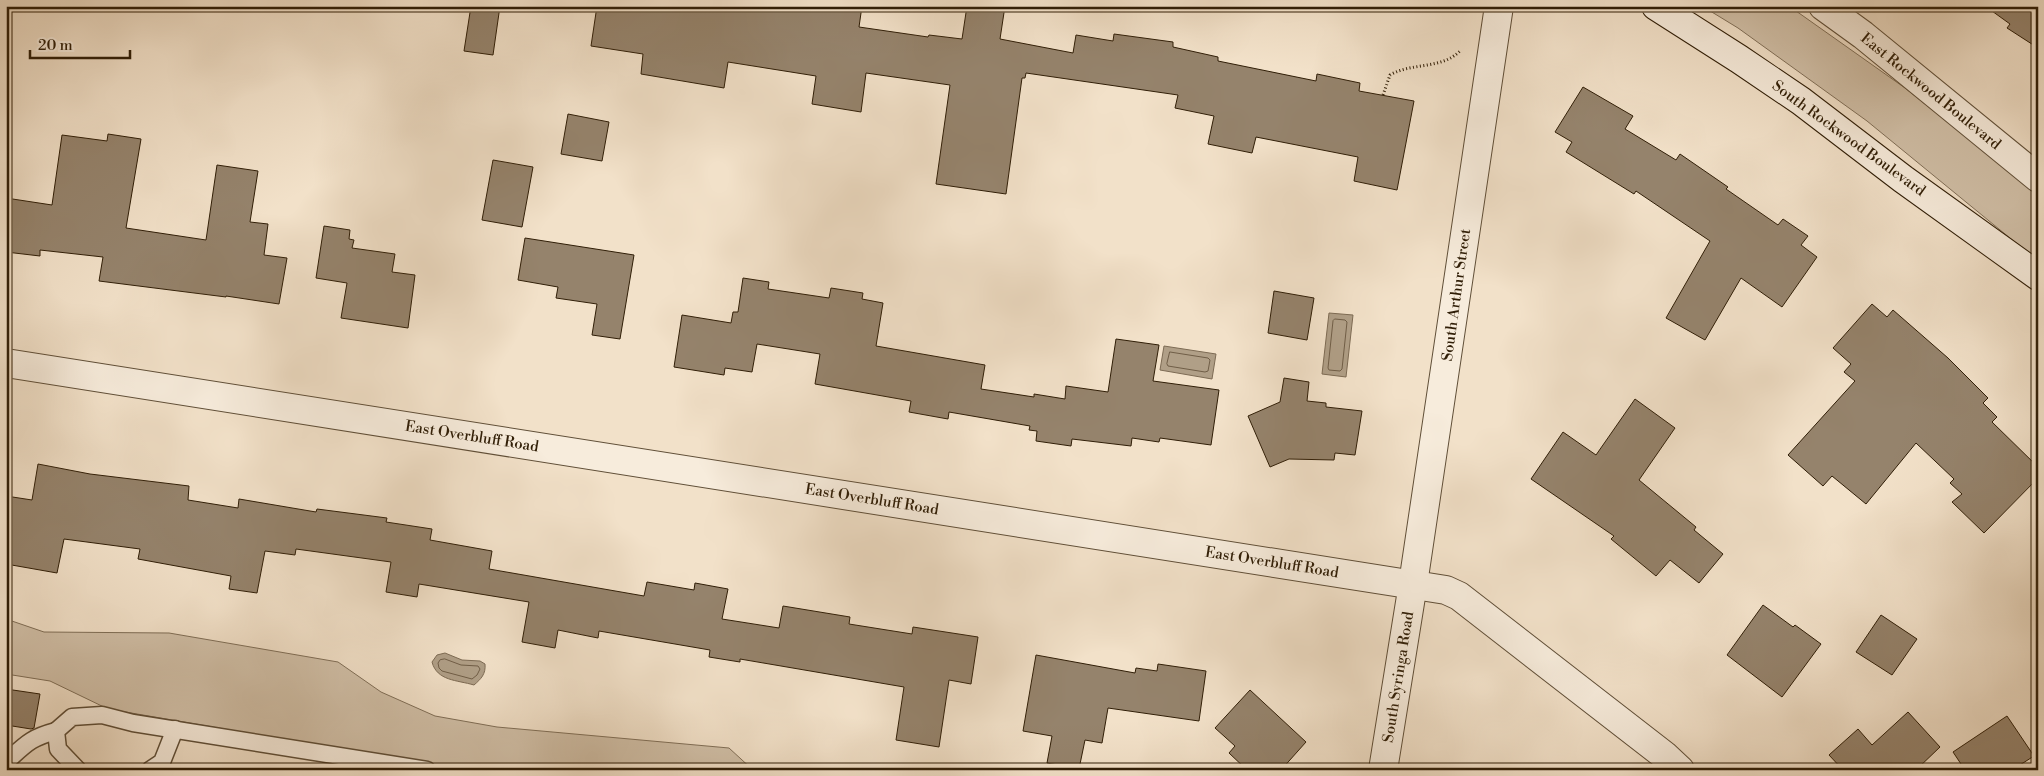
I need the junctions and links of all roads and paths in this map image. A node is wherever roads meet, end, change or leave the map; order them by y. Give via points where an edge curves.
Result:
1 (1499, 6) edge
2 (1656, 6) edge
3 (1823, 6) edge
4 (1462, 50) dead end
5 (1383, 95) dead end
6 (2038, 178) edge
7 (2038, 276) edge
8 (6, 362) edge
9 (1413, 584) junction
10 (175, 729) junction
11 (56, 731) junction
12 (6, 762) edge
13 (78, 770) edge
14 (150, 770) edge
15 (427, 770) edge
16 (1383, 770) edge
17 (1680, 770) edge

1 - 9 street, South Arthur Street
2 - 7 street, South Rockwood Boulevard via 1801,101
3 - 6 street, East Rockwood Boulevard
4 - 5 path via 1455,57 1430,66 1400,69 1390,75
8 - 9 street, East Overbluff Road
9 - 16 street, South Syringa Road
9 - 17 street, East Overbluff Road via 1446,590 1459,596
10 - 11 lane via 102,716 72,717
10 - 14 lane via 162,762
10 - 15 lane
11 - 12 lane via 31,740
11 - 13 lane via 58,750

